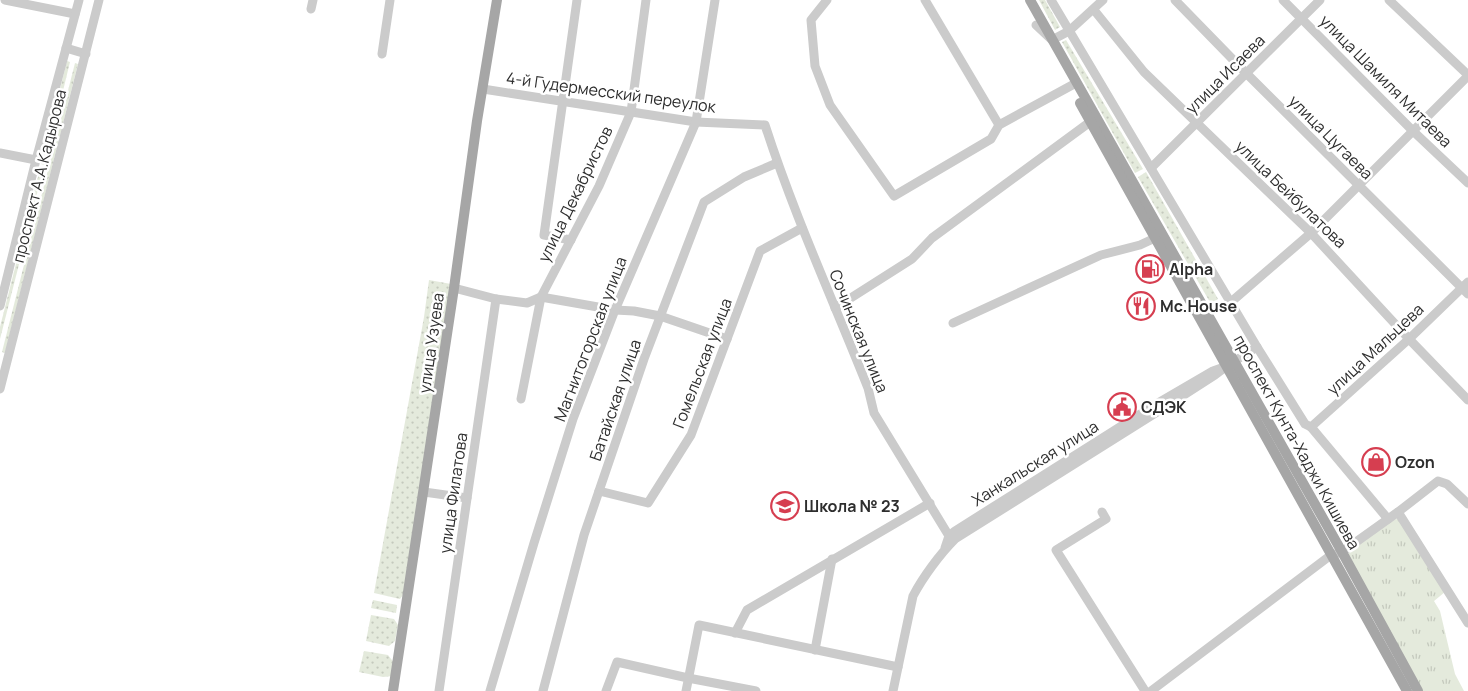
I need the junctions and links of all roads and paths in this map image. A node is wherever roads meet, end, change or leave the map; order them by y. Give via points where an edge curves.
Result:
1 (5, 0) edge
2 (79, 0) edge
3 (99, 0) edge
4 (390, 0) edge
5 (497, 0) edge
6 (577, 0) edge
7 (646, 0) edge
8 (716, 0) edge
9 (828, 0) edge
10 (925, 0) edge
11 (1022, 0) edge
12 (1030, 0) edge
13 (1051, 0) edge
14 (1104, 0) edge
15 (1175, 0) edge
16 (1283, 0) edge
17 (1320, 0) edge
18 (1389, 0) edge
19 (1094, 10) junction
20 (75, 14) junction
21 (1302, 19) junction
22 (1036, 25) junction
23 (1069, 31) junction
24 (1052, 40) junction
25 (66, 48) junction
26 (86, 54) junction
27 (382, 54) dead end
28 (1246, 74) junction
29 (1468, 75) edge
30 (1074, 85) junction
31 (483, 89) junction
32 (562, 100) junction
33 (631, 112) junction
34 (696, 122) junction
35 (1090, 122) junction
36 (1196, 124) junction
37 (765, 125) joint
38 (998, 125) junction
39 (1413, 131) junction
40 (0, 154) edge
41 (36, 160) junction
42 (777, 163) junction
43 (1151, 168) junction
44 (1468, 183) edge
45 (1359, 186) junction
46 (802, 228) junction
47 (1312, 233) junction
48 (1155, 238) junction
49 (571, 240) junction
50 (1178, 261) junction
51 (454, 288) junction
52 (1466, 288) edge
53 (541, 297) junction
54 (496, 299) junction
55 (1231, 302) junction
56 (0, 306) edge
57 (835, 308) junction
58 (615, 310) junction
59 (660, 316) junction
60 (953, 323) dead end
61 (727, 339) junction
62 (1409, 339) junction
63 (1257, 347) junction
64 (3, 362) edge
65 (1230, 364) junction
66 (0, 389) edge
67 (521, 399) dead end
68 (1468, 400) edge
69 (1311, 427) junction
70 (599, 491) junction
71 (424, 492) junction
72 (468, 498) junction
73 (930, 504) junction
74 (1468, 504) edge
75 (1102, 512) dead end
76 (1398, 512) junction
77 (1388, 519) junction
78 (949, 536) junction
79 (945, 548) junction
80 (1342, 552) junction
81 (1331, 555) junction
82 (832, 559) junction
83 (1468, 623) edge
84 (735, 633) junction
85 (815, 650) junction
86 (898, 668) junction
87 (688, 678) junction
88 (393, 691) edge
89 (439, 691) edge
90 (490, 691) edge
91 (543, 691) edge
92 (606, 691) edge
93 (686, 691) edge
94 (756, 691) edge
95 (893, 691) edge
96 (1145, 691) edge
97 (1151, 691) edge
98 (1407, 691) edge
99 (1418, 691) edge

1 - 20 street
2 - 20 street, проспект А.А.Кадырова
3 - 26 street, проспект А.А.Кадырова
4 - 27 street
5 - 31 main road, улица Узуева
6 - 32 street
7 - 33 street, улица Декабристов
8 - 34 street, Магнитогорская улица
9 - 38 street via 812,20 817,73 830,105 894,196 991,139
10 - 38 street
11 - 22 main road, проспект Кунта-Хаджи Кишиева
12 - 24 main road, проспект Кунта-Хаджи Кишиева
13 - 23 street
14 - 19 street
15 - 28 street, улица Цугаева
16 - 21 street, улица Шамиля Митаева
17 - 21 street, улица Исаева
18 - 29 street
19 - 23 street
19 - 36 street, улица Бейбулатова via 1144,72
20 - 25 street, проспект А.А.Кадырова
21 - 28 street, улица Исаева
21 - 39 street, улица Шамиля Митаева
22 - 24 street
22 - 30 main road, проспект Кунта-Хаджи Кишиева
23 - 24 street
23 - 43 street
24 - 30 main road, проспект Кунта-Хаджи Кишиева
25 - 26 street
25 - 41 street, проспект А.А.Кадырова
26 - 64 street, проспект А.А.Кадырова
28 - 36 street, улица Исаева
28 - 45 street, улица Цугаева
29 - 39 street
30 - 35 main road, проспект Кунта-Хаджи Кишиева
30 - 38 street
30 - 50 main road, проспект Кунта-Хаджи Кишиева
31 - 32 street, 4-й Гудермесский переулок
31 - 51 main road, улица Узуева
32 - 33 street, 4-й Гудермесский переулок
32 - 49 street via 544,235
33 - 34 street, 4-й Гудермесский переулок
33 - 49 street, улица Декабристов
34 - 37 street, 4-й Гудермесский переулок
34 - 58 street, Магнитогорская улица
35 - 48 main road, проспект Кунта-Хаджи Кишиева
35 - 57 street via 932,238 912,259
36 - 43 street, улица Исаева
36 - 47 street, улица Бейбулатова
37 - 42 street, Сочинская улица
39 - 44 street, улица Шамиля Митаева
39 - 45 street
40 - 41 street
41 - 56 street, проспект А.А.Кадырова
42 - 46 street, Сочинская улица
42 - 59 street, Батайская улица via 744,177 704,202
43 - 55 street
45 - 47 street
45 - 52 street, улица Цугаева
46 - 57 street, Сочинская улица
46 - 61 street, Гомельская улица via 760,251
47 - 55 street
47 - 62 street, улица Бейбулатова
48 - 50 street
48 - 60 street via 1101,255
48 - 65 main road, проспект Кунта-Хаджи Кишиева
49 - 53 street, улица Декабристов
50 - 65 main road, проспект Кунта-Хаджи Кишиева
51 - 54 street
51 - 71 main road, улица Узуева
52 - 62 street, улица Мальцева
53 - 54 street via 527,303
53 - 58 street
53 - 67 street, улица Декабристов
54 - 72 street, улица Филатова
55 - 63 street
57 - 73 street, Сочинская улица via 868,388 874,413
58 - 59 street
58 - 90 street, Магнитогорская улица via 573,419
59 - 61 street
59 - 70 street, Батайская улица
61 - 70 street, Гомельская улица via 691,436 648,504
62 - 68 street, улица Бейбулатова
62 - 69 street, улица Мальцева
63 - 65 street
63 - 69 street via 1305,424
64 - 66 street, проспект А.А.Кадырова
65 - 78 street, Ханкальская улица via 1153,406
65 - 79 street, Ханкальская улица
65 - 80 main road, проспект Кунта-Хаджи Кишиева
65 - 81 main road, проспект Кунта-Хаджи Кишиева
69 - 77 street
70 - 91 street, Батайская улица via 584,535
71 - 72 street
71 - 88 main road, улица Узуева
72 - 89 street, улица Филатова
73 - 78 street, Сочинская улица
73 - 82 street
74 - 76 street via 1447,484 1438,481
75 - 96 street via 1106,519 1056,550
76 - 77 street
76 - 83 street
77 - 80 street
78 - 79 street, Ханкальская улица
79 - 86 street, Ханкальская улица via 914,596
80 - 81 street
80 - 99 main road, проспект Кунта-Хаджи Кишиева
81 - 97 street
81 - 98 main road, проспект Кунта-Хаджи Кишиева
82 - 84 street via 747,610
82 - 85 street
84 - 85 street
84 - 87 street via 699,625
85 - 86 street
86 - 95 street, Ханкальская улица
87 - 92 street via 617,662
87 - 93 street
87 - 94 street

